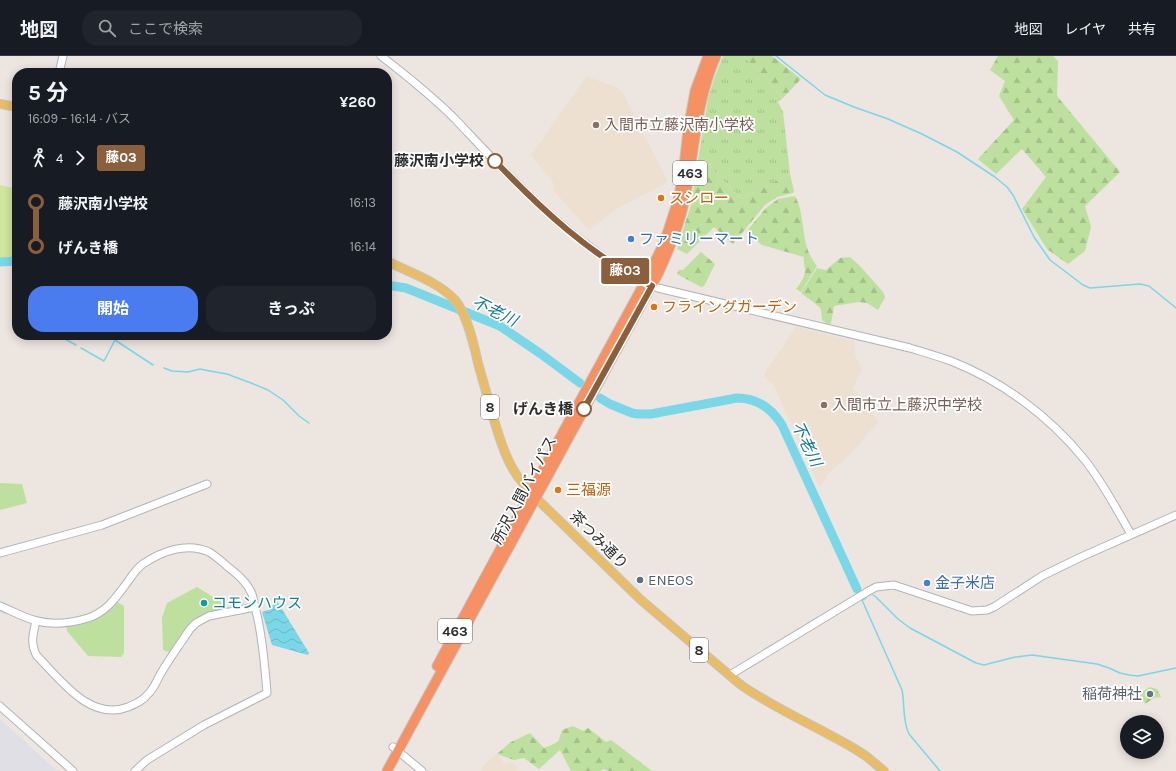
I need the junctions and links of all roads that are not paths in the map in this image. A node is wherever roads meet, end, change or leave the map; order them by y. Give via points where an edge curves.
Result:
1 (63, 56) edge
2 (381, 56) edge
3 (708, 56) edge
4 (716, 56) edge
5 (60, 68) edge
6 (0, 104) edge
7 (12, 106) edge
8 (392, 263) edge
9 (648, 284) junction
10 (207, 484) dead end
11 (533, 495) junction
12 (1176, 514) edge
13 (1131, 534) junction
14 (1, 550) edge
15 (0, 606) edge
16 (255, 607) junction
17 (36, 621) junction
18 (730, 675) junction
19 (0, 706) edge
20 (396, 749) junction
21 (73, 771) edge
22 (135, 771) edge
23 (381, 771) edge
24 (388, 771) edge
25 (422, 771) edge
26 (884, 771) edge

1 - 5 street
2 - 9 street via 435,100 551,216 607,260
3 - 9 highway, 所沢入間バイパス / 463 via 695,91 683,175 674,213
4 - 9 highway, 所沢入間バイパス / 463 via 700,105 682,215 668,251
6 - 7 main road
8 - 11 main road, 茶つみ通り / 8 via 432,282 460,306 503,448 518,477
9 - 11 highway, 所沢入間バイパス / 463
9 - 13 street via 910,348 972,371 1034,409 1062,434 1095,474
10 - 14 street via 102,525
11 - 18 main road, 茶つみ通り / 8 via 641,600
11 - 20 highway, 所沢入間バイパス / 463
12 - 13 street
13 - 18 street via 1042,576 987,610 972,611 894,585 876,587
15 - 17 street
16 - 17 street via 251,593 240,576 209,552 186,548 170,550 142,565 113,602 94,615 64,623
16 - 17 street via 209,616 196,623 161,672 150,693 138,703 118,709 103,709 79,698 37,656 32,639
16 - 22 street via 264,651 267,693 204,725 147,760
18 - 26 main road, 茶つみ通り / 8 via 761,698 855,749
19 - 21 street
20 - 23 highway, 所沢入間バイパス / 463
20 - 24 highway, 所沢入間バイパス / 463
20 - 25 street

